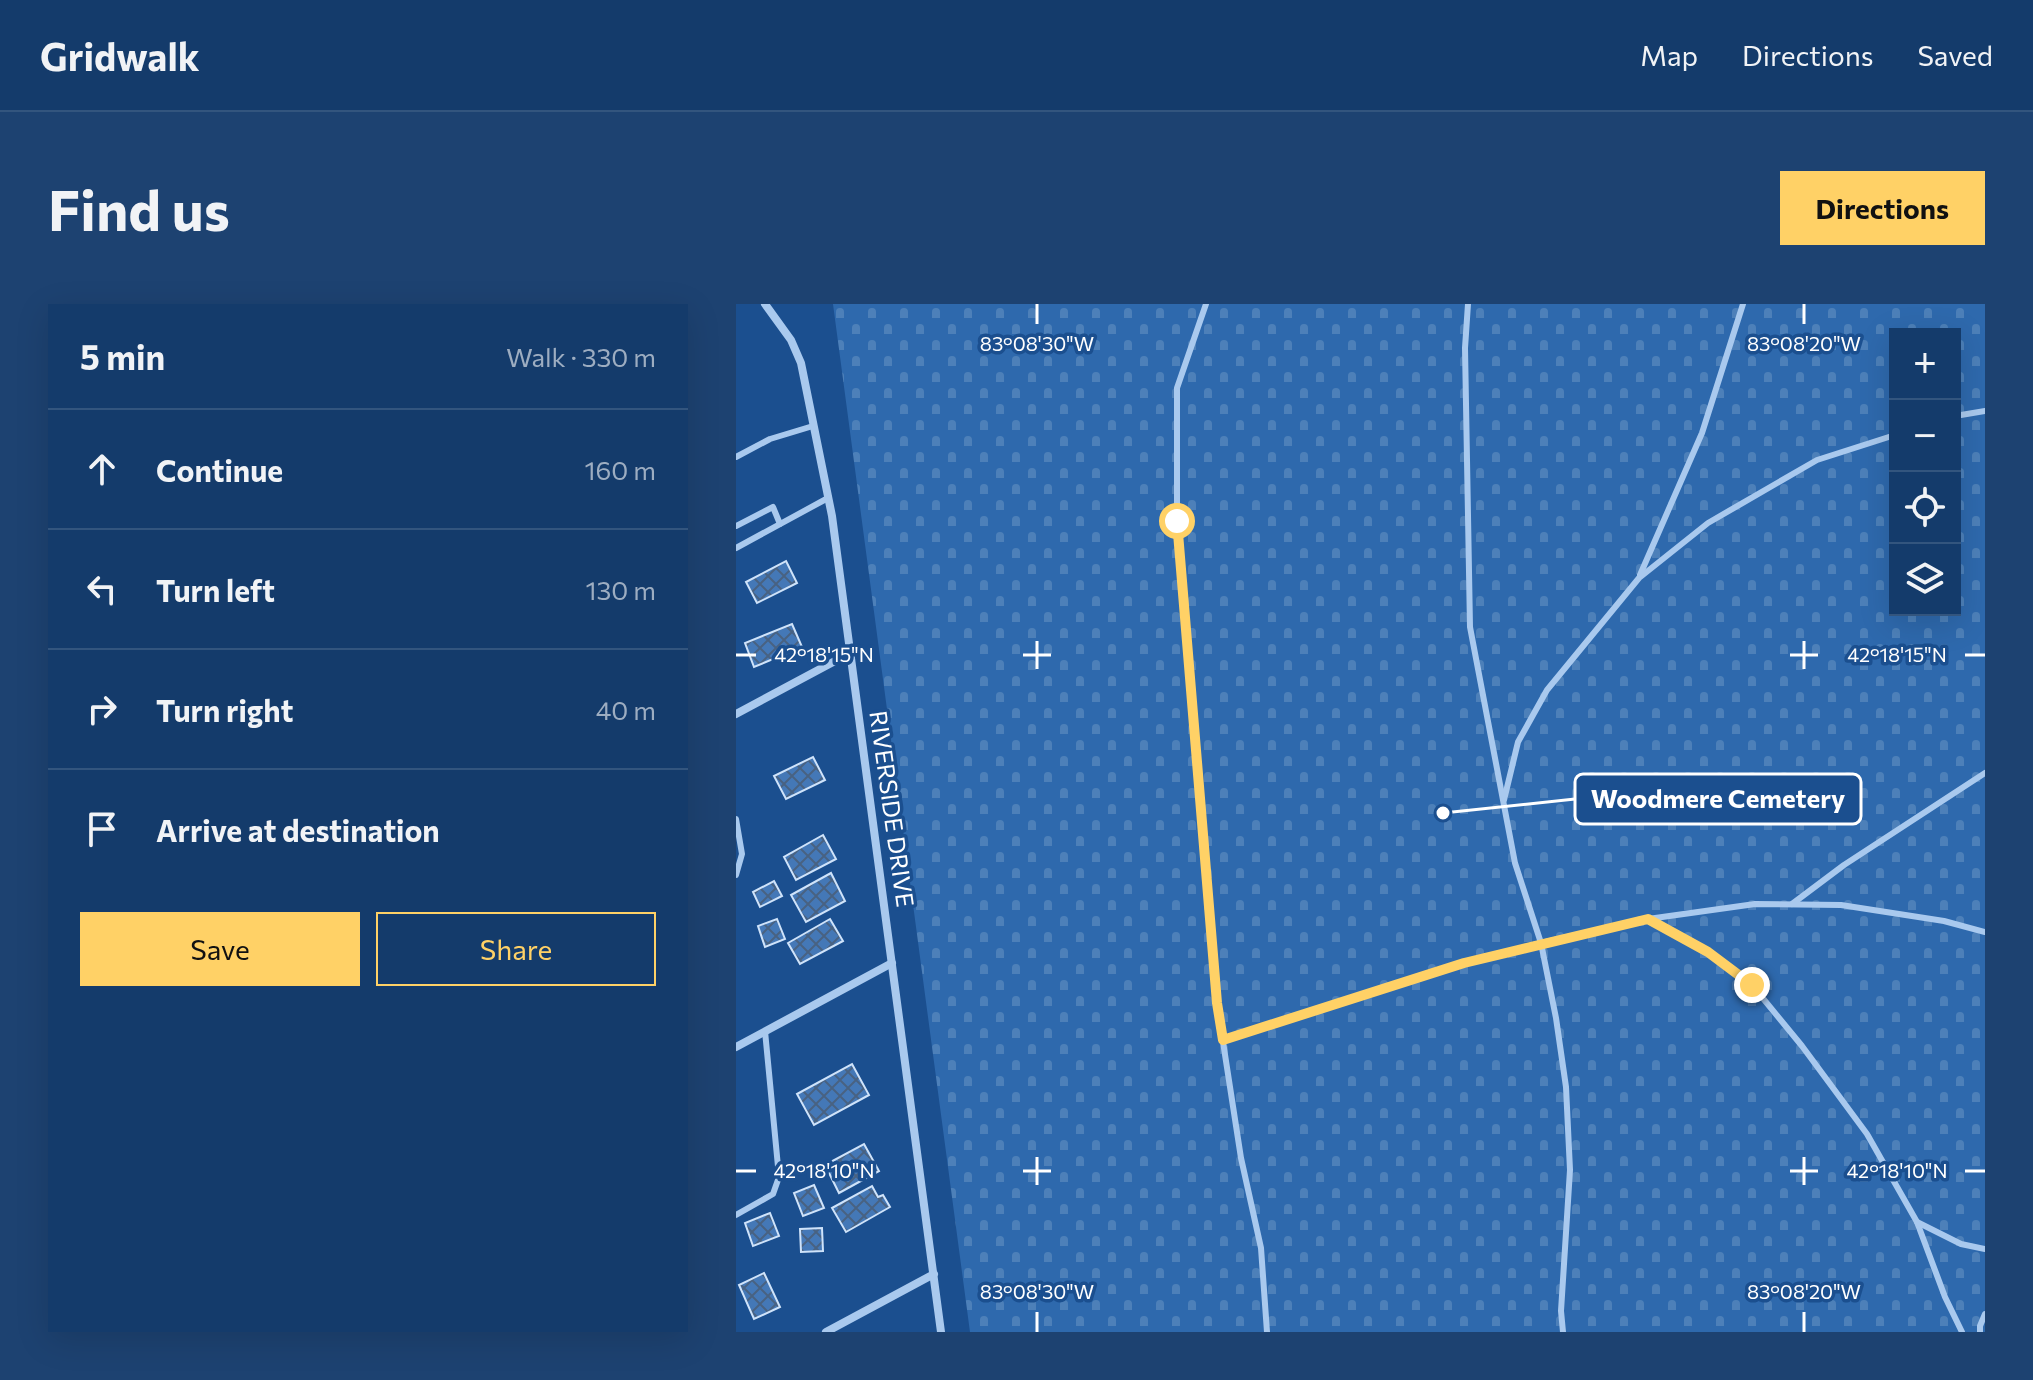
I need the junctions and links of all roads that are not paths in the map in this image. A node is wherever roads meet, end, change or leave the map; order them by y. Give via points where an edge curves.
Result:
1 (765, 304) edge
2 (1206, 304) edge
3 (1468, 304) edge
4 (1743, 304) edge
5 (1985, 411) edge
6 (1961, 415) edge
7 (813, 426) junction
8 (1889, 437) edge
9 (736, 457) edge
10 (828, 498) junction
11 (780, 524) junction
12 (736, 526) edge
13 (736, 548) edge
14 (1639, 578) junction
15 (850, 653) junction
16 (736, 714) edge
17 (1985, 773) edge
18 (1503, 803) junction
19 (736, 819) edge
20 (736, 875) edge
21 (1792, 904) junction
22 (1648, 919) junction
23 (1985, 932) edge
24 (1541, 943) junction
25 (892, 963) junction
26 (765, 1031) junction
27 (1223, 1040) junction
28 (736, 1047) edge
29 (736, 1215) edge
30 (1917, 1222) junction
31 (1985, 1249) edge
32 (934, 1274) junction
33 (1985, 1314) edge
34 (826, 1332) edge
35 (941, 1332) edge
36 (1267, 1332) edge
37 (1563, 1332) edge
38 (1962, 1332) edge
39 (1980, 1332) edge

1 - 7 street, RIVERSIDE DRIVE via 801,363
2 - 27 lane via 1177,388 1177,521
3 - 18 lane via 1470,627
4 - 14 lane via 1702,433
5 - 6 lane
7 - 9 lane
7 - 10 street, RIVERSIDE DRIVE
8 - 14 lane via 1817,460 1708,523
10 - 11 lane
10 - 15 street, RIVERSIDE DRIVE
11 - 12 lane via 773,507
11 - 13 lane
14 - 18 lane via 1547,690 1518,742
15 - 16 street
15 - 25 street, RIVERSIDE DRIVE
17 - 21 lane
18 - 24 lane via 1515,863
19 - 20 lane via 742,854
21 - 22 lane
21 - 23 lane via 1841,905
22 - 24 lane
22 - 30 lane via 1708,952 1752,985 1867,1134
24 - 27 lane
24 - 37 lane via 1567,1115 1570,1170
25 - 26 street
25 - 32 street, RIVERSIDE DRIVE
26 - 28 street
26 - 29 lane via 779,1177 773,1194
27 - 36 lane via 1261,1248
30 - 31 lane via 1961,1244
30 - 38 lane
32 - 34 street
32 - 35 street, RIVERSIDE DRIVE
33 - 39 lane

